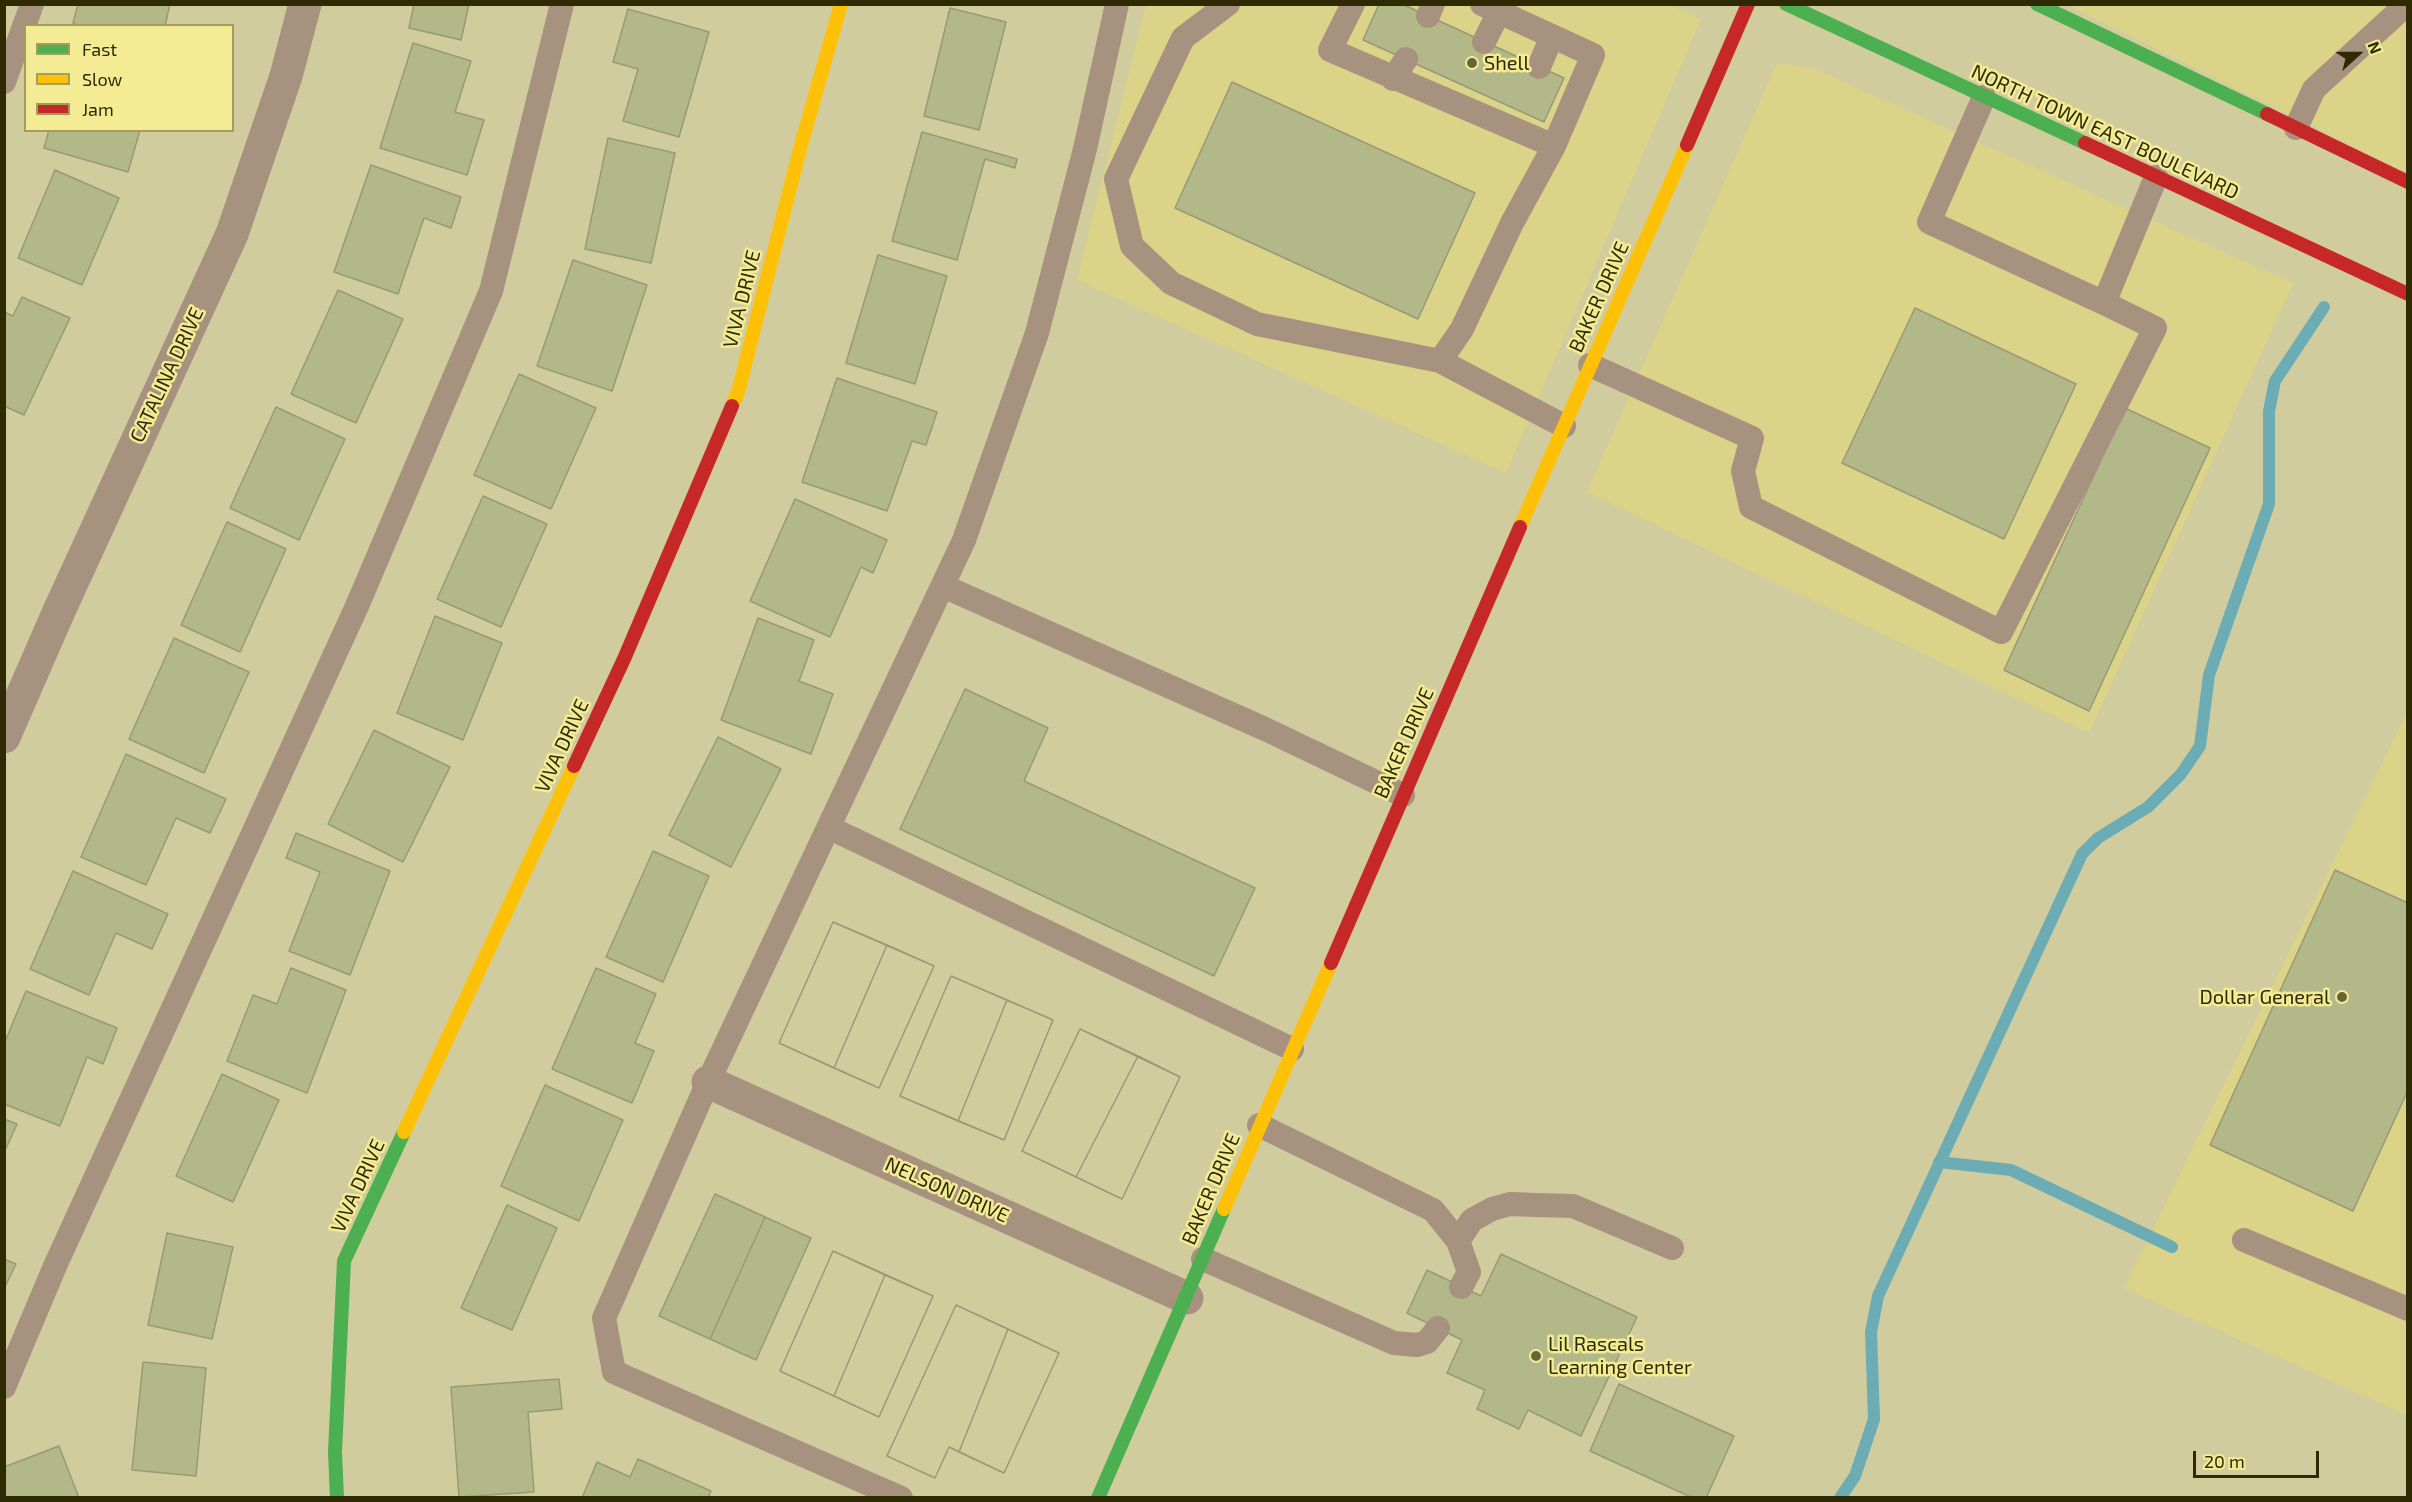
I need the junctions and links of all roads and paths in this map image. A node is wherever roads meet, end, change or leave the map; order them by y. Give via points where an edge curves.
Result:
1 (32, 4) edge
2 (305, 4) edge
3 (562, 4) edge
4 (841, 4) edge
5 (1117, 4) edge
6 (1228, 4) edge
7 (1353, 4) edge
8 (1748, 4) edge
9 (1786, 4) edge
10 (2407, 4) edge
11 (2041, 5) edge
12 (1491, 8) edge
13 (25, 24) edge
14 (24, 26) edge
15 (1552, 36) junction
16 (1484, 42) dead end
17 (1539, 67) dead end
18 (4, 82) edge
19 (1984, 97) junction
20 (2296, 128) junction
21 (1554, 146) junction
22 (2156, 177) junction
23 (2408, 182) edge
24 (2408, 294) edge
25 (2104, 303) junction
26 (1440, 361) junction
27 (1590, 365) junction
28 (1564, 426) junction
29 (943, 586) junction
30 (4, 737) edge
31 (1402, 795) junction
32 (830, 828) junction
33 (1292, 1049) junction
34 (708, 1082) junction
35 (1259, 1125) junction
36 (2244, 1240) dead end
37 (1458, 1241) junction
38 (1672, 1248) dead end
39 (1203, 1259) junction
40 (1461, 1287) dead end
41 (1187, 1298) junction
42 (2408, 1309) edge
43 (1438, 1328) dead end
44 (4, 1387) edge
45 (337, 1497) edge
46 (901, 1497) edge
47 (1098, 1497) edge

1 - 13 lane
2 - 30 street, CATALINA DRIVE via 286,76 232,234
3 - 44 lane via 491,291 357,606 60,1255
4 - 45 street, VIVA DRIVE via 738,392 624,659 345,1261 335,1452
5 - 29 lane via 1085,149 1037,333 964,540
6 - 26 lane via 1183,38 1116,179 1132,246 1171,283 1257,324
7 - 21 lane via 1330,50 1399,69 1517,121
8 - 27 street, BAKER DRIVE
9 - 19 street, NORTH TOWN EAST BOULEVARD
10 - 20 lane via 2314,88
11 - 20 street
12 - 15 lane
12 - 16 lane
14 - 18 lane
15 - 17 lane
15 - 21 lane via 1593,55
19 - 22 street, NORTH TOWN EAST BOULEVARD
19 - 25 lane via 1929,222
20 - 23 street
21 - 26 lane via 1462,329
22 - 24 street, NORTH TOWN EAST BOULEVARD
22 - 25 lane
25 - 27 lane via 2155,328 2001,632 1751,507 1743,471 1752,438
26 - 28 lane
27 - 28 street, BAKER DRIVE
28 - 31 street, BAKER DRIVE
29 - 31 lane via 1265,729
29 - 32 lane
31 - 33 street, BAKER DRIVE
32 - 33 lane
32 - 34 lane
33 - 35 street, BAKER DRIVE
34 - 41 street, NELSON DRIVE
34 - 46 lane via 604,1318 614,1372
35 - 37 lane via 1433,1210
35 - 39 street, BAKER DRIVE
36 - 42 lane
37 - 38 lane via 1472,1220 1492,1209 1510,1204 1573,1206
37 - 40 lane via 1469,1272
39 - 41 street, BAKER DRIVE
39 - 43 lane via 1394,1343 1427,1342
41 - 47 street, BAKER DRIVE

